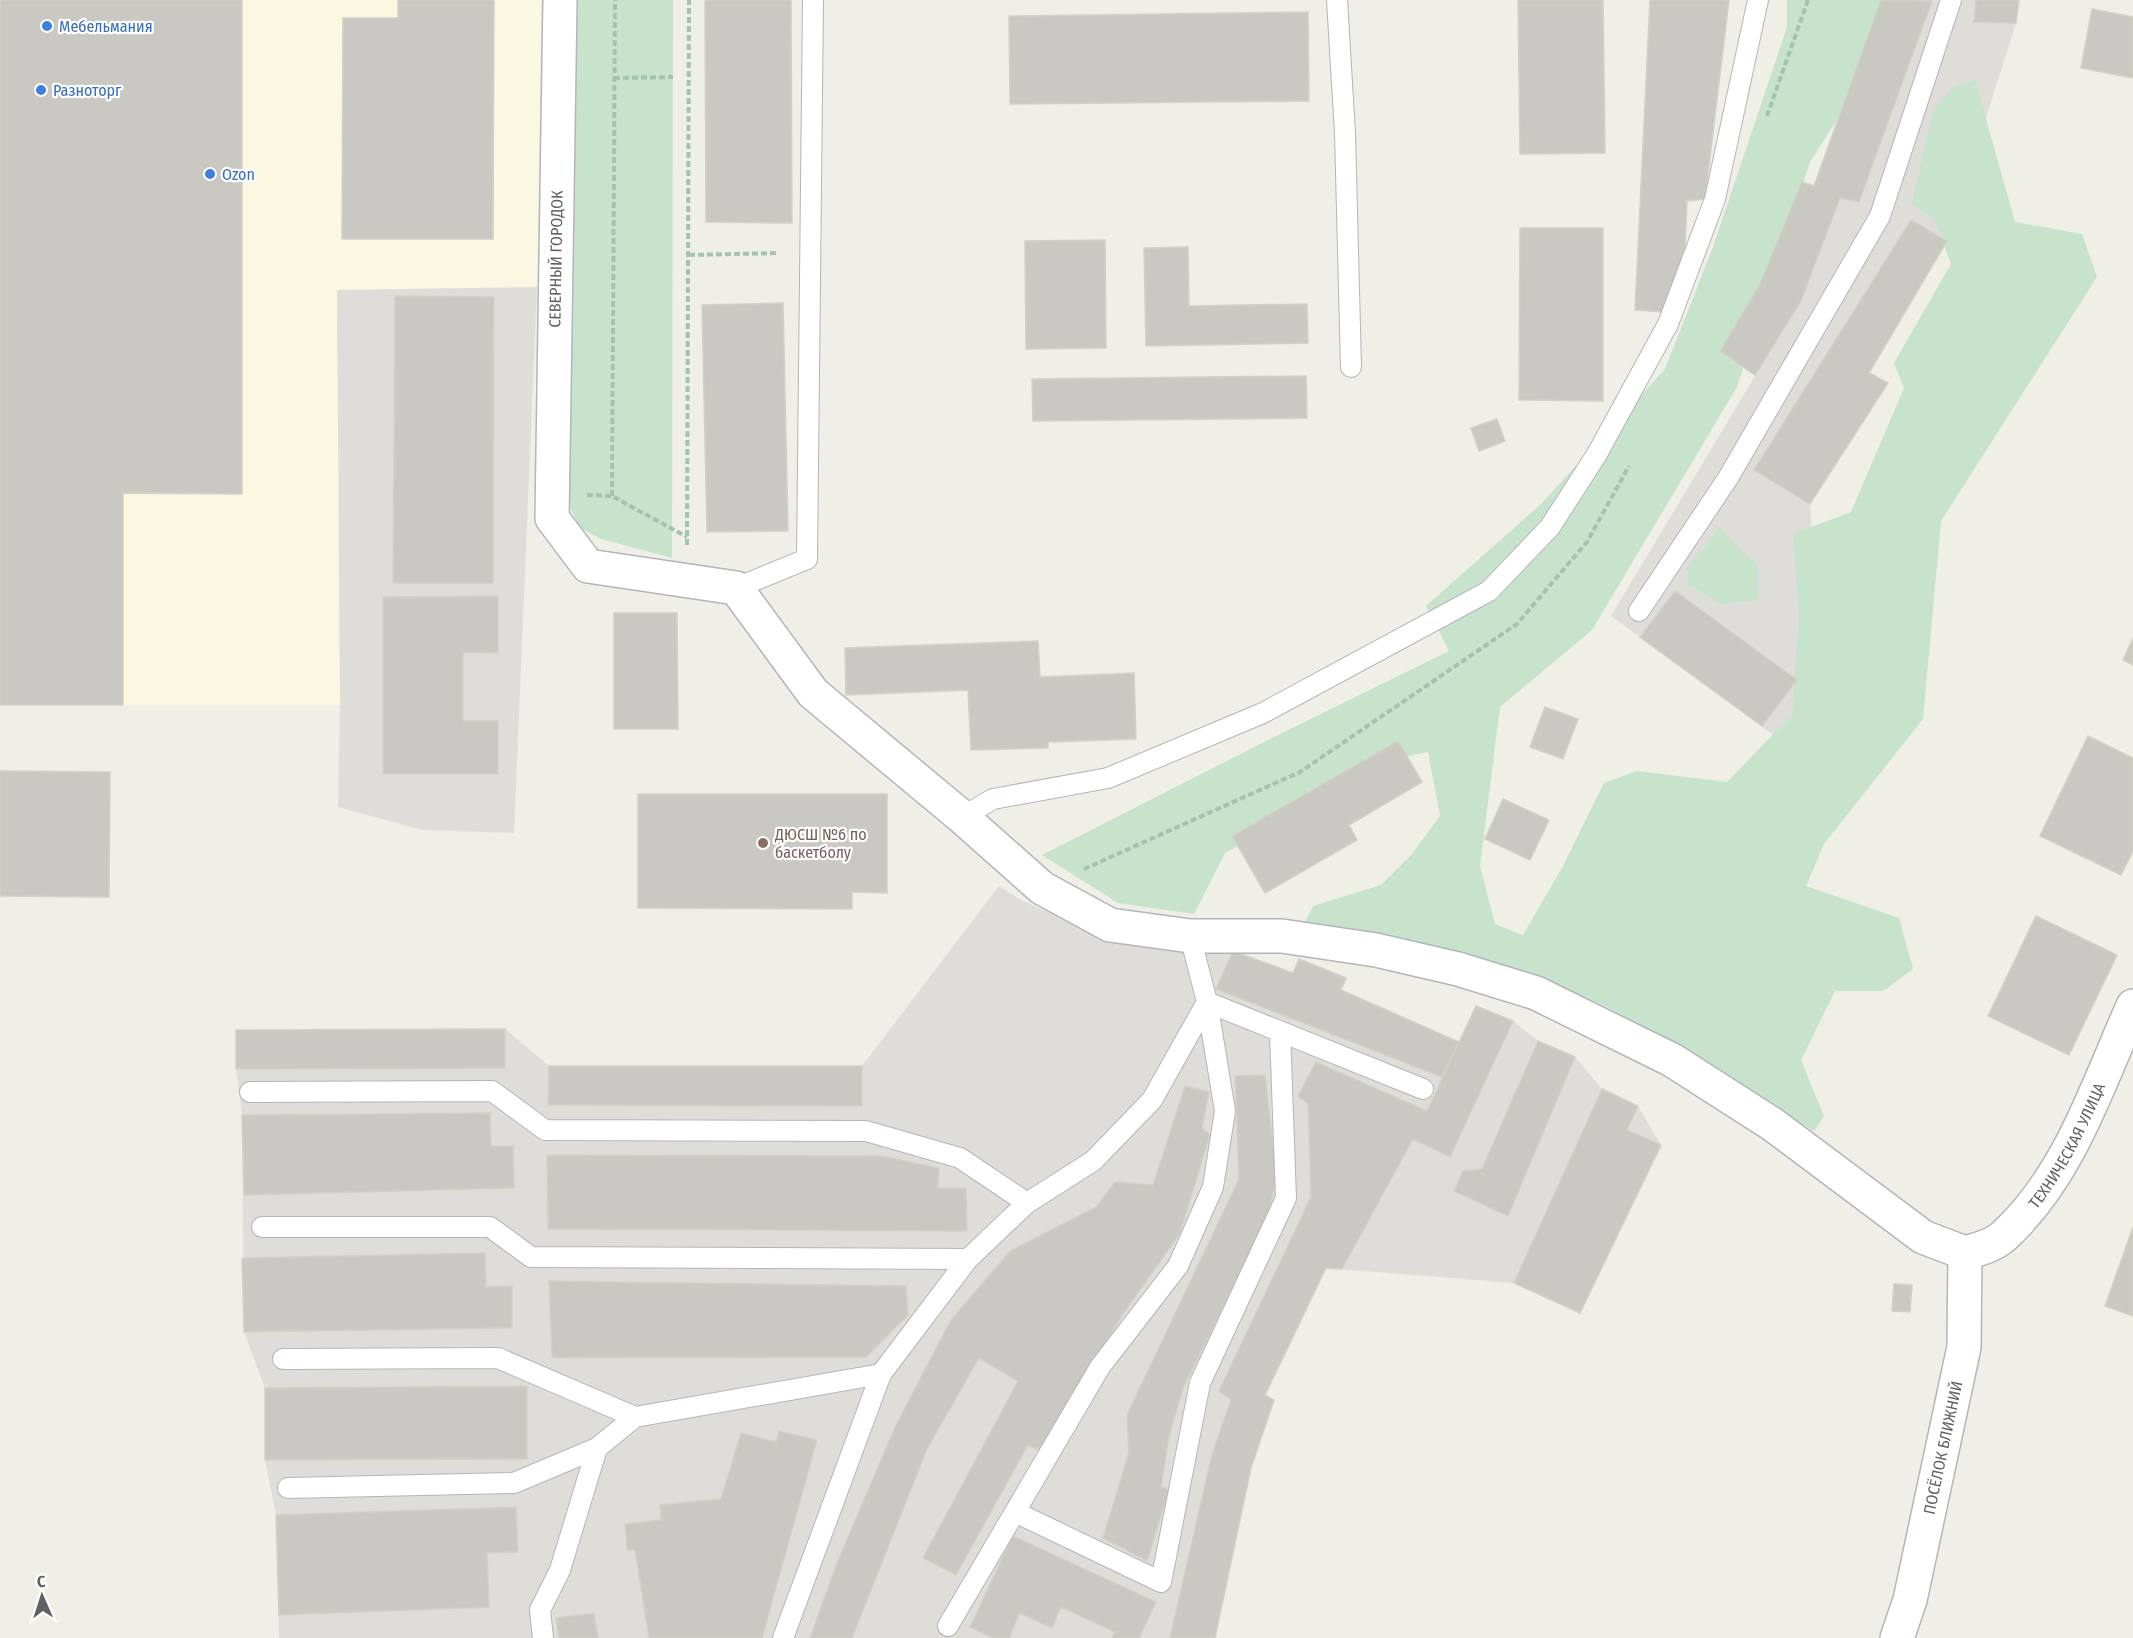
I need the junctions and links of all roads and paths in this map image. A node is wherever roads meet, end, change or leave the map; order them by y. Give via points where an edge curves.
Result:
1 (560, 0) edge
2 (615, 0) edge
3 (689, 0) edge
4 (813, 0) edge
5 (1337, 0) edge
6 (1758, 0) edge
7 (1808, 0) edge
8 (1951, 0) edge
9 (673, 77) dead end
10 (614, 78) junction
11 (1765, 121) dead end
12 (810, 253) junction
13 (688, 255) junction
14 (1351, 367) dead end
15 (1632, 458) dead end
16 (612, 496) junction
17 (552, 506) junction
18 (687, 537) junction
19 (687, 581) junction
20 (736, 588) junction
21 (1639, 611) dead end
22 (962, 817) junction
23 (1042, 888) junction
24 (1190, 936) junction
25 (1207, 1002) junction
26 (2133, 1006) edge
27 (1280, 1032) junction
28 (1423, 1089) dead end
29 (250, 1092) dead end
30 (1027, 1203) junction
31 (262, 1227) dead end
32 (1965, 1253) junction
33 (968, 1259) junction
34 (283, 1359) dead end
35 (881, 1374) junction
36 (635, 1417) junction
37 (597, 1448) junction
38 (288, 1488) dead end
39 (1015, 1512) junction
40 (948, 1626) dead end
41 (543, 1638) edge
42 (783, 1638) edge
43 (1898, 1638) edge

1 - 17 street, СЕВЕРНЫЙ ГОРОДОК
2 - 10 path
3 - 13 path
4 - 12 lane
5 - 14 lane
6 - 22 lane via 1715,199 1668,324 1597,454 1550,527 1489,591 1263,713 1108,778 993,799
7 - 11 path
8 - 21 lane via 1880,216 1728,478
9 - 10 path
10 - 16 path
12 - 13 path
12 - 20 lane via 807,559
13 - 18 path
15 - 23 path via 1587,542 1517,624 1300,772
16 - 17 path
16 - 18 path
17 - 19 street via 588,566
18 - 19 path
19 - 20 street
20 - 22 street via 813,693
22 - 23 street
23 - 24 street via 1110,925
24 - 25 lane
24 - 32 street via 1282,936 1376,950 1536,993 1672,1060 1773,1124 1923,1237
25 - 27 lane
25 - 30 lane via 1152,1100 1093,1161
25 - 39 lane via 1225,1111 1213,1187 1178,1266 1100,1367
26 - 32 street, ТЕХНИЧЕСКАЯ УЛИЦА via 2070,1147 2045,1188 2006,1235
27 - 28 lane
27 - 39 lane via 1286,1197 1200,1383 1161,1582
29 - 30 lane via 492,1091 545,1130 866,1131 960,1158
30 - 33 lane
31 - 33 lane via 490,1227 531,1257
32 - 43 street, ПОСЁЛОК БЛИЖНИЙ via 1964,1347 1910,1600
33 - 35 lane
34 - 36 lane via 498,1358
35 - 36 lane
35 - 42 lane
36 - 37 lane
37 - 38 lane via 514,1483
37 - 41 lane via 560,1570 540,1610
39 - 40 lane

